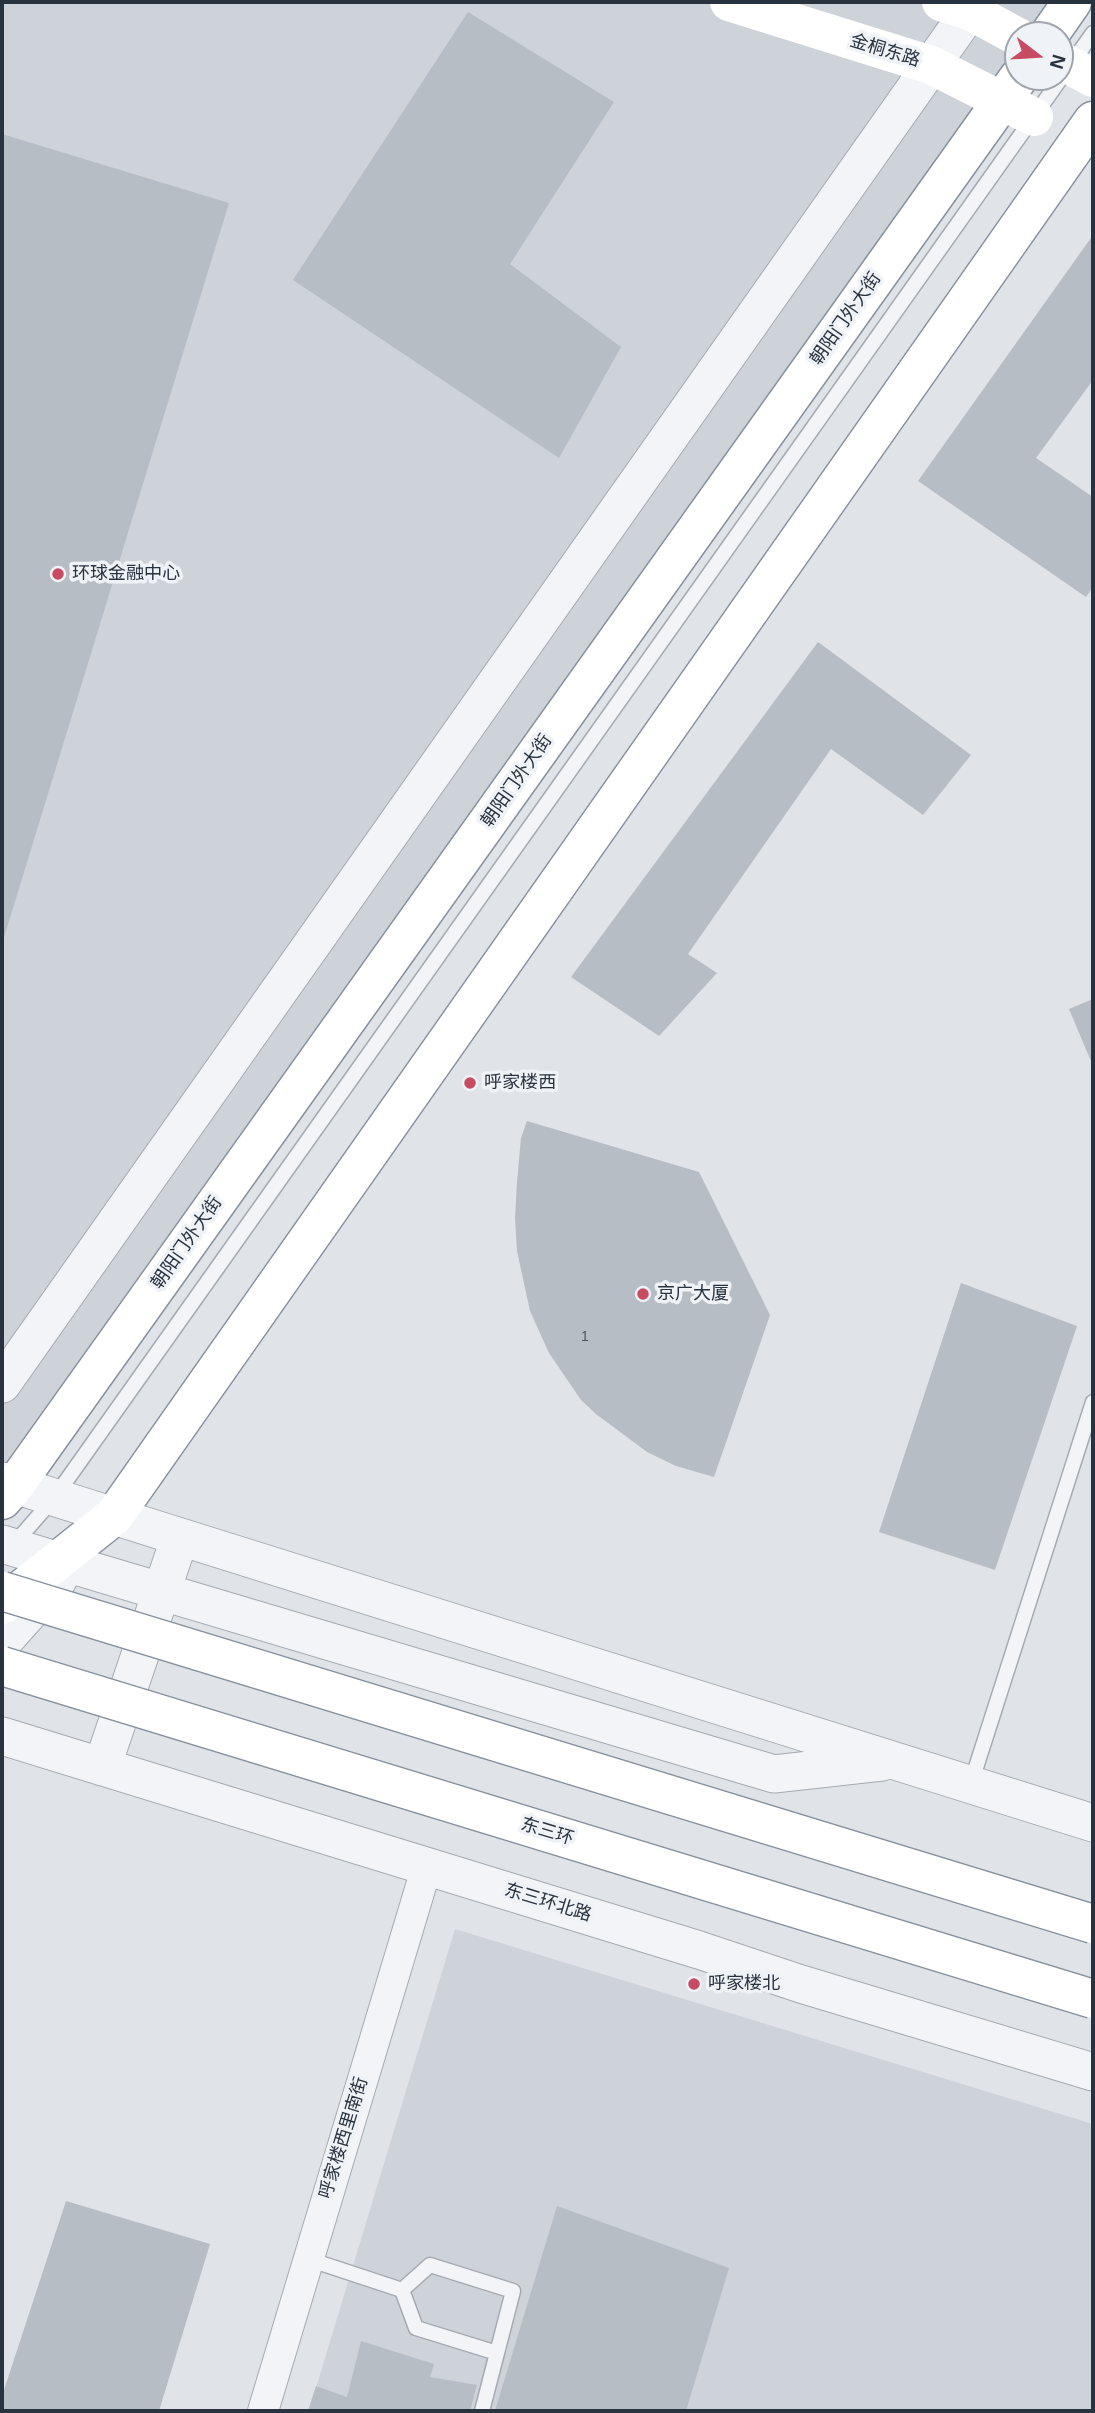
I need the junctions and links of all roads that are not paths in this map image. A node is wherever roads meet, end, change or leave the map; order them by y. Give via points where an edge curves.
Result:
1 (729, 2) edge
2 (1072, 2) edge
3 (962, 5) edge
4 (1059, 21) edge
5 (1004, 29) edge
6 (1093, 33) edge
7 (931, 65) junction
8 (1075, 68) edge
9 (1018, 98) edge
10 (1093, 121) edge
11 (2, 1384) edge
12 (1093, 1402) edge
13 (6, 1489) edge
14 (54, 1497) junction
15 (114, 1516) junction
16 (180, 1537) junction
17 (5, 1550) edge
18 (64, 1563) junction
19 (2, 1591) edge
20 (162, 1592) junction
21 (2, 1605) edge
22 (2, 1643) edge
23 (2, 1666) edge
24 (2, 1736) edge
25 (897, 1761) junction
26 (102, 1767) junction
27 (971, 1785) junction
28 (1093, 1823) edge
29 (427, 1866) junction
30 (1093, 1924) edge
31 (1093, 1999) edge
32 (1093, 2072) edge
33 (307, 2259) junction
34 (402, 2290) junction
35 (497, 2353) junction
36 (263, 2411) edge
37 (482, 2411) edge

1 - 7 main road, 金桐东路
2 - 4 main road
3 - 5 main road
3 - 7 street
6 - 8 lane
7 - 9 main road, 金桐东路
7 - 11 street
8 - 9 lane
9 - 13 main road, 朝阳门外大街
9 - 14 lane
10 - 15 main road
12 - 27 lane
13 - 14 street
14 - 15 street
14 - 17 lane
15 - 16 street
15 - 18 main road
16 - 20 street
16 - 25 street
17 - 18 street
18 - 20 street
18 - 21 main road
18 - 22 street
19 - 30 main road, bridge
20 - 25 street via 774,1774
20 - 26 street
23 - 31 main road, 东三环, bridge
24 - 26 street, 东三环北路
25 - 27 street
26 - 29 street, 东三环北路
27 - 28 street
29 - 32 street, 东三环北路
29 - 33 street, 呼家楼西里南街
33 - 34 lane
33 - 36 street, 呼家楼西里南街
34 - 35 lane via 416,2328
34 - 35 lane via 430,2265 513,2291
35 - 37 lane

